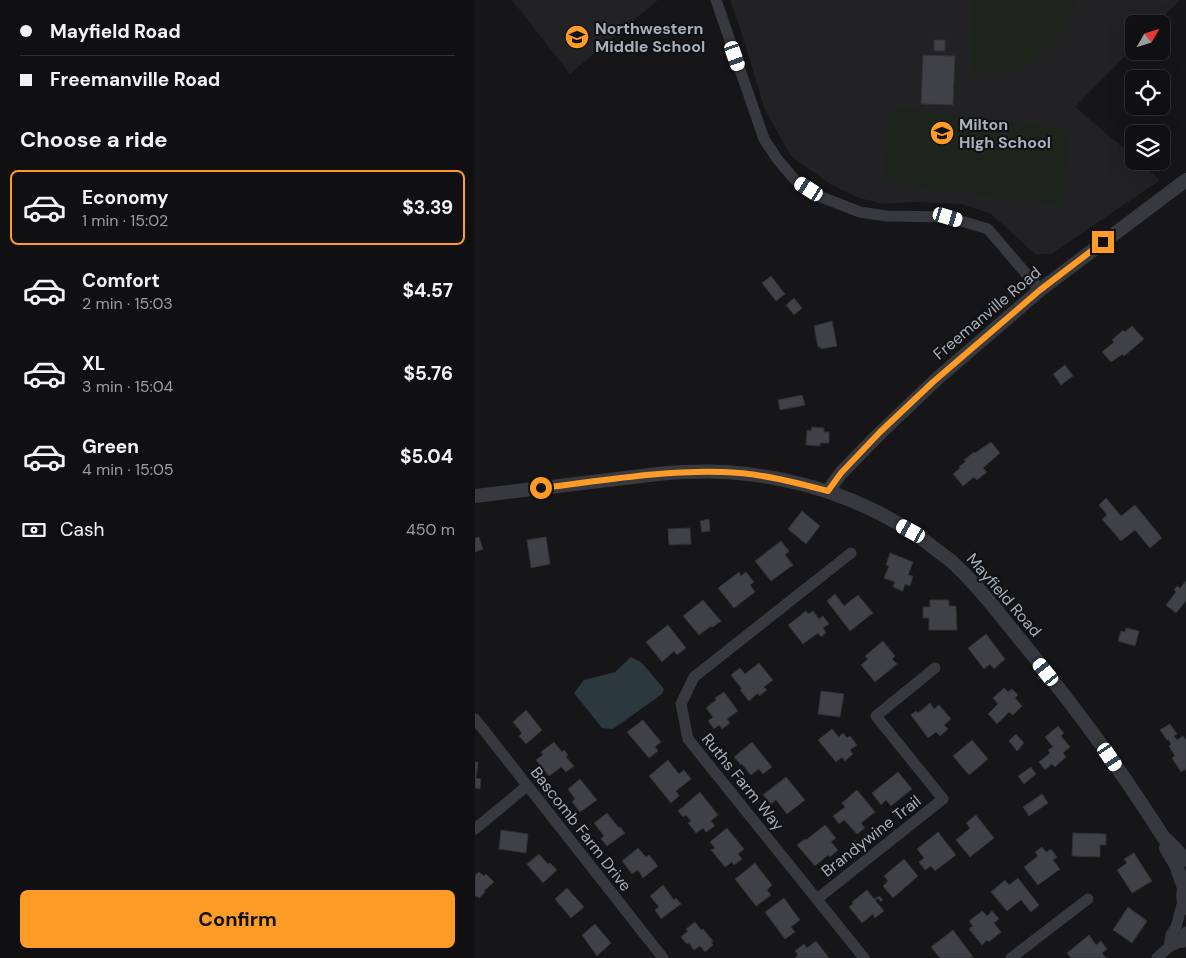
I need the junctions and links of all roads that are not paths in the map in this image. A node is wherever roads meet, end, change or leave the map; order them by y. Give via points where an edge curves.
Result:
1 (715, 0) edge
2 (1186, 180) edge
3 (1040, 290) junction
4 (828, 491) junction
5 (475, 496) edge
6 (851, 554) dead end
7 (935, 668) dead end
8 (475, 719) edge
9 (527, 786) junction
10 (475, 829) edge
11 (1164, 838) junction
12 (1186, 860) edge
13 (1185, 895) edge
14 (817, 899) junction
15 (1088, 899) dead end
16 (1180, 940) edge
17 (663, 958) edge
18 (864, 958) edge
19 (1011, 958) edge
20 (1157, 958) edge

1 - 3 street via 764,139 796,181 821,197 860,212 886,216 948,217 988,229
2 - 3 street, Freemanville Road
3 - 4 street, Freemanville Road via 933,382 841,473
4 - 5 street, Mayfield Road via 759,475 686,472
4 - 11 street, Mayfield Road via 870,508 911,531 949,560 980,590 1064,695
6 - 14 street, Ruths Farm Way via 693,677 681,704 688,739
7 - 14 street, Brandywine Trail via 876,716 943,799
8 - 9 street, Bascomb Farm Drive
9 - 10 street
9 - 17 street, Bascomb Farm Drive
11 - 12 street, Mayfield Road
11 - 13 street, Mayfield Road
13 - 16 street via 1171,936
14 - 18 street, Ruths Farm Way
15 - 19 street
16 - 20 street

